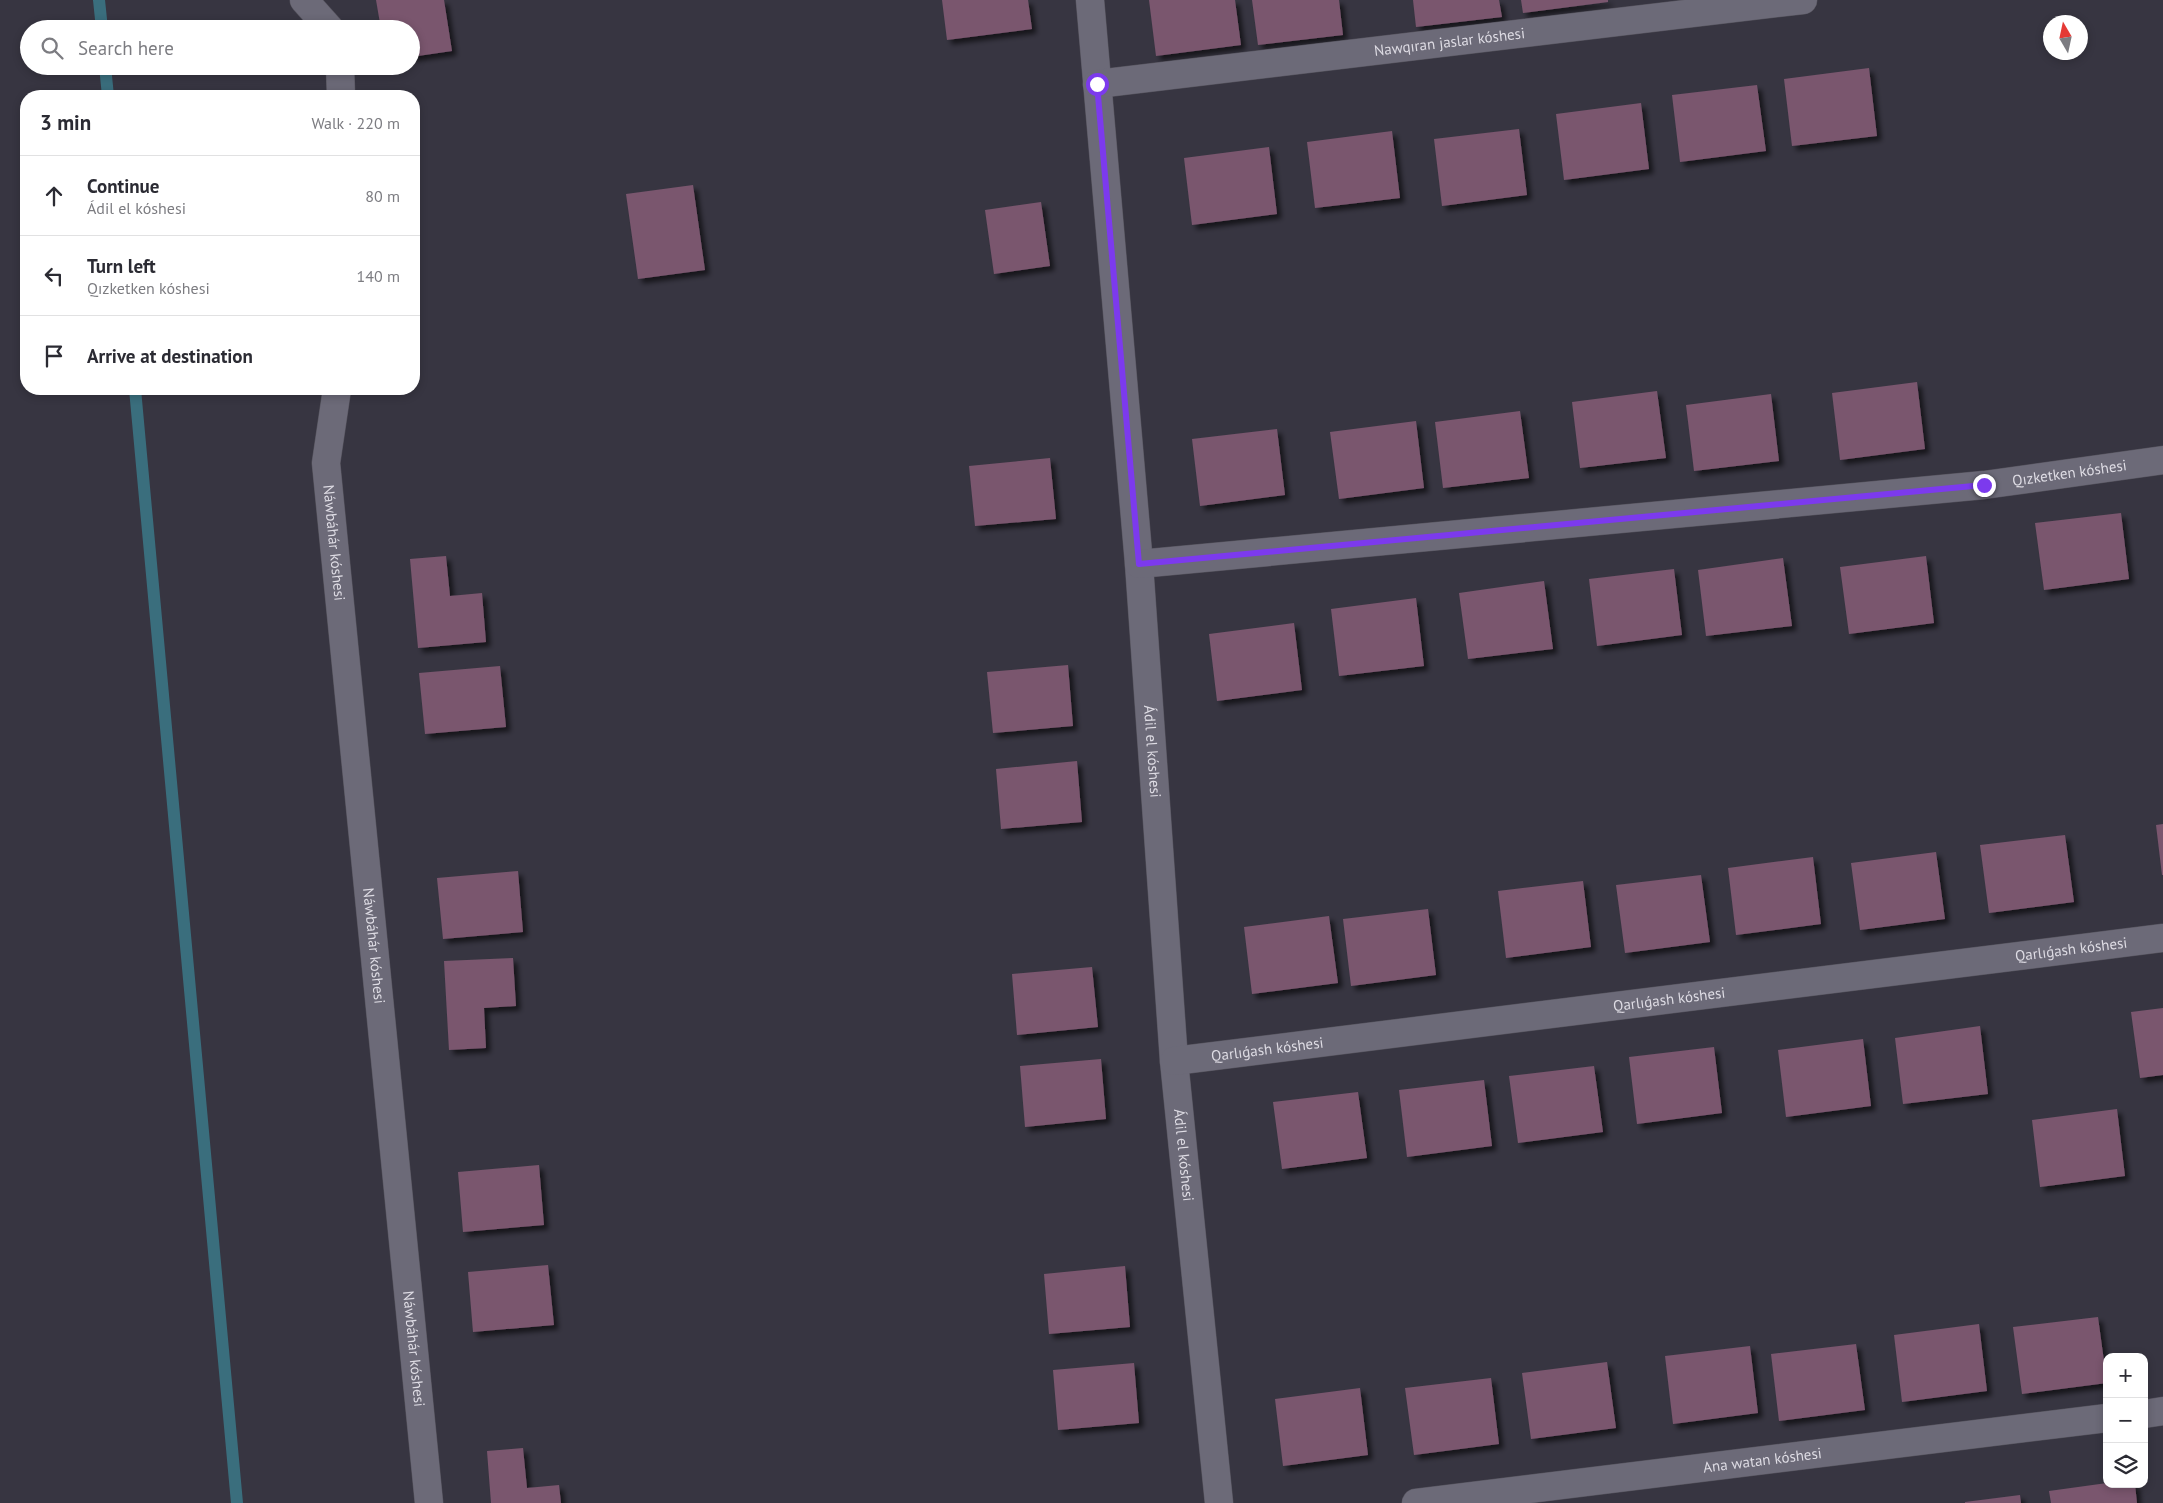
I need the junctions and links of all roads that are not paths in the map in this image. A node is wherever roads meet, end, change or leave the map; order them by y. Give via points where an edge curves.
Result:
1 (304, 0) edge
2 (1090, 0) edge
3 (1803, 0) edge
4 (322, 20) edge
5 (340, 75) edge
6 (1097, 84) junction
7 (341, 90) edge
8 (337, 395) edge
9 (2163, 460) edge
10 (1139, 564) junction
11 (2163, 938) edge
12 (1174, 1062) junction
13 (2163, 1411) edge
14 (2148, 1413) edge
15 (2103, 1418) edge
16 (429, 1503) edge
17 (1219, 1503) edge
18 (1416, 1503) edge

1 - 4 street
2 - 6 street, Ádil el kóshesi
3 - 6 street, Nawqıran jaslar kóshesi
5 - 7 street
6 - 10 street, Ádil el kóshesi
8 - 16 street, Náwbáhár kóshesi via 326,462
9 - 10 street, Qızketken kóshesi via 1984,485
10 - 12 street, Ádil el kóshesi
11 - 12 street, Qarlıǵash kóshesi
12 - 17 street, Ádil el kóshesi
13 - 14 street
15 - 18 street, Ana watan kóshesi

